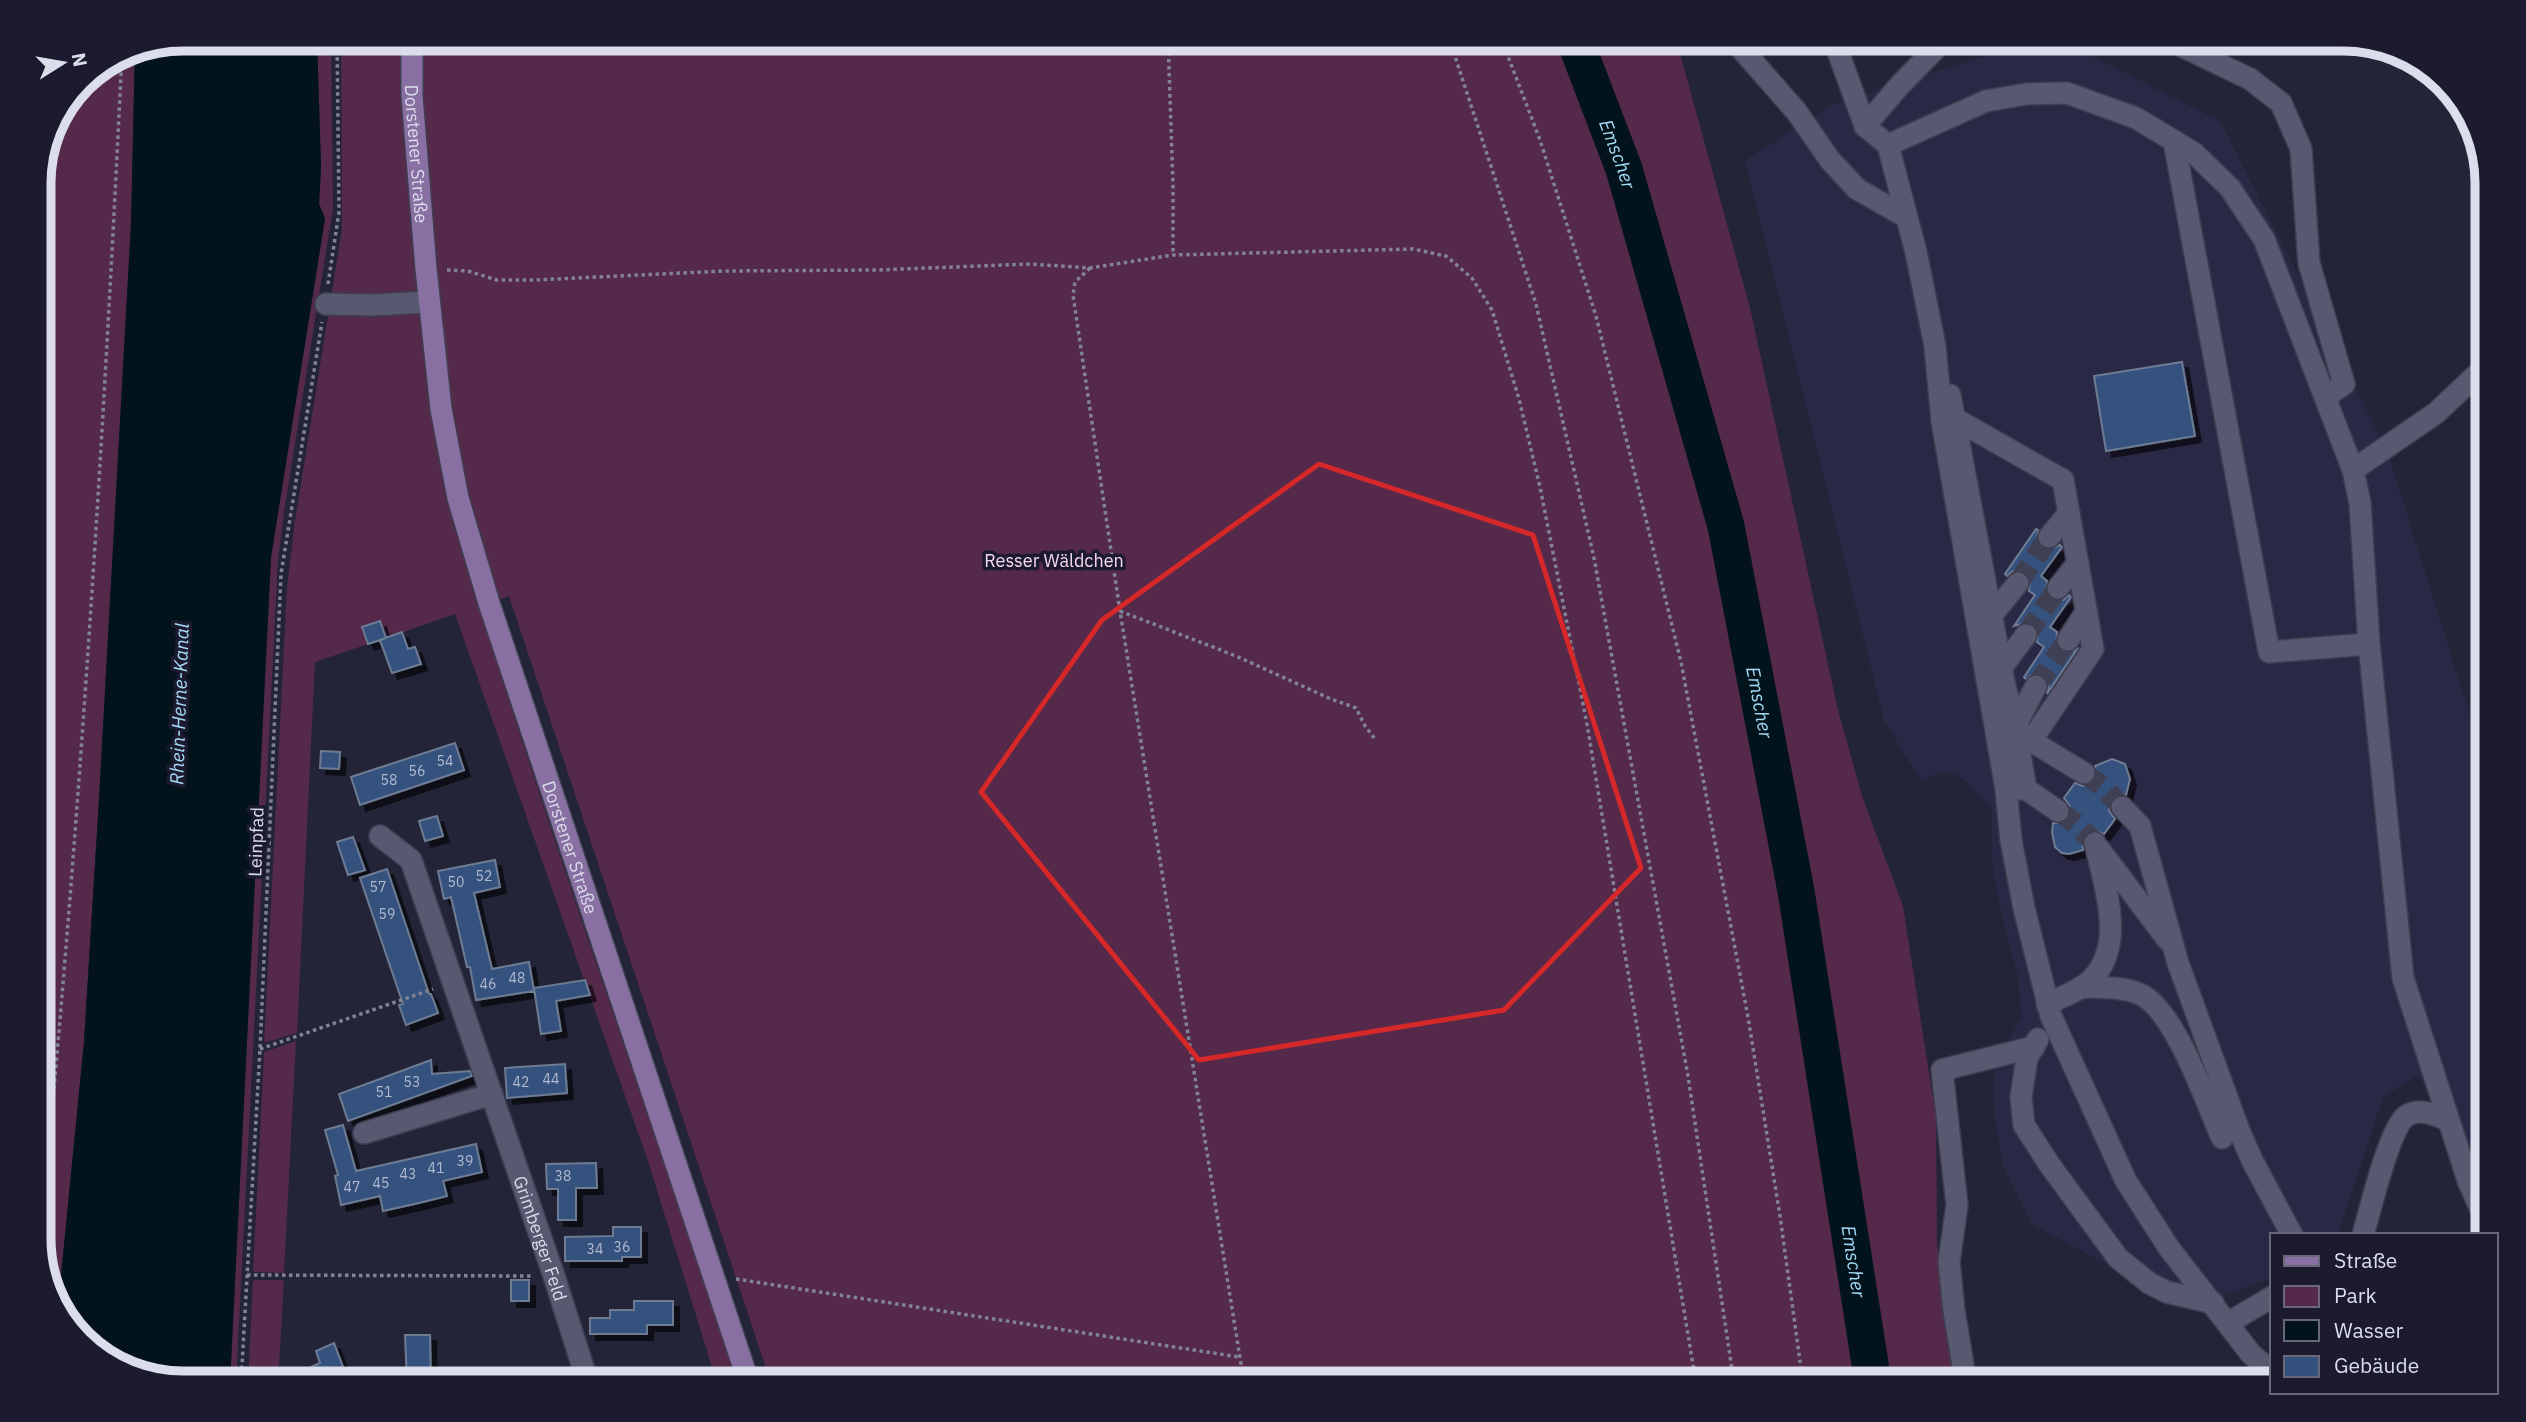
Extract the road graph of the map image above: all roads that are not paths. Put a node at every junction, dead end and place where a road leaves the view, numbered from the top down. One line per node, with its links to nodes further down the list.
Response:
1 (412, 51): 10 (main road, Dorstener Straße)
2 (1743, 51): 9 (street)
3 (1838, 51): 6 (street)
4 (1933, 51): 6 (street)
5 (2192, 51): 13 (street)
6 (1865, 126): 8 (street)
7 (2174, 141): 8 (street); 13 (street); 25 (street)
8 (1888, 145): 9 (street)
9 (1906, 217): 14 (street)
10 (429, 302): 11 (street); 51 (main road, Dorstener Straße)
11 (326, 304)
12 (2475, 376): 15 (street)
13 (2325, 397): 15 (street)
14 (1949, 421): 16 (street); 22 (street); 31 (street)
15 (2353, 470): 25 (street)
16 (2069, 513): 17 (street); 18 (street)
17 (2049, 537)
18 (2078, 563): 20 (street); 21 (street)
19 (2018, 583): 22 (street)
20 (2059, 588)
21 (2086, 612): 24 (street); 29 (street)
22 (1992, 615): 26 (street)
23 (2026, 635): 26 (street)
24 (2068, 639)
25 (2369, 644): 40 (street)
26 (2001, 667): 28 (street)
27 (2036, 686): 28 (street)
28 (2015, 726): 29 (street); 31 (street)
29 (2031, 741): 30 (street)
30 (2084, 774)
31 (2016, 789): 33 (street); 37 (street)
32 (2122, 807): 35 (street)
33 (2058, 811)
34 (380, 836): 39 (street, Grimberger Feld)
35 (2174, 950): 36 (street); 44 (street)
36 (2081, 987): 37 (street); 42 (street)
37 (2049, 1010): 38 (street); 47 (street)
38 (2034, 1047): 47 (street); 52 (street)
39 (492, 1094): 41 (street); 50 (street, Grimberger Feld)
40 (2448, 1120): 43 (street); 45 (street)
41 (364, 1133)
42 (2222, 1138)
43 (2475, 1196)
44 (2291, 1233)
45 (2364, 1233)
46 (2270, 1298): 48 (street)
47 (2213, 1303): 48 (street)
48 (2228, 1323): 49 (street)
49 (2270, 1370)
50 (584, 1371)
51 (745, 1371)
52 (1964, 1371)

